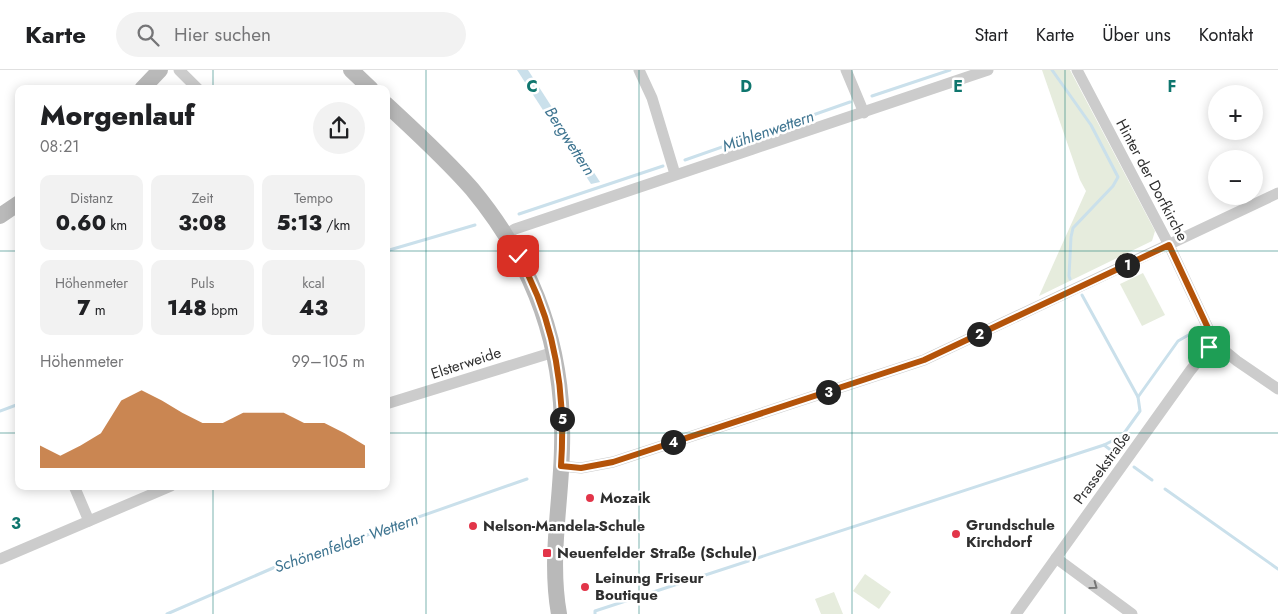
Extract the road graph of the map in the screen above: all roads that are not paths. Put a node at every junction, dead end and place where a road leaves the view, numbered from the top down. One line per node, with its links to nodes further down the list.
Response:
1 (160, 70): 8 (main road)
2 (179, 70): 9 (street)
3 (351, 70): 10 (main road)
4 (639, 70): 13 (street)
5 (846, 70): 12 (street)
6 (988, 70): 12 (street)
7 (1077, 70): 18 (street, Hinter der Dorfkirche)
8 (146, 85)
9 (194, 85)
10 (367, 85)
11 (390, 108): 17 (main road)
12 (864, 113): 13 (street)
13 (675, 174): 17 (street)
14 (1278, 193): 18 (street)
15 (15, 206): 16 (main road)
16 (0, 216)
17 (505, 234): 20 (main road)
18 (1169, 245): 19 (street, Hinter der Dorfkirche); 23 (street)
19 (1215, 343): 21 (street, Hinter der Dorfkirche); 27 (street, Prassekstraße)
20 (554, 352): 22 (street, Elsterweide); 23 (main road)
21 (1278, 389)
22 (390, 403)
23 (561, 466): 29 (main road)
24 (76, 490): 26 (street)
25 (162, 490): 26 (street)
26 (89, 521): 28 (street)
27 (1056, 558): 30 (street, Prassekstraße); 31 (street, one-way to 31)
28 (0, 559)
29 (559, 614)
30 (1016, 614)
31 (1132, 614)

